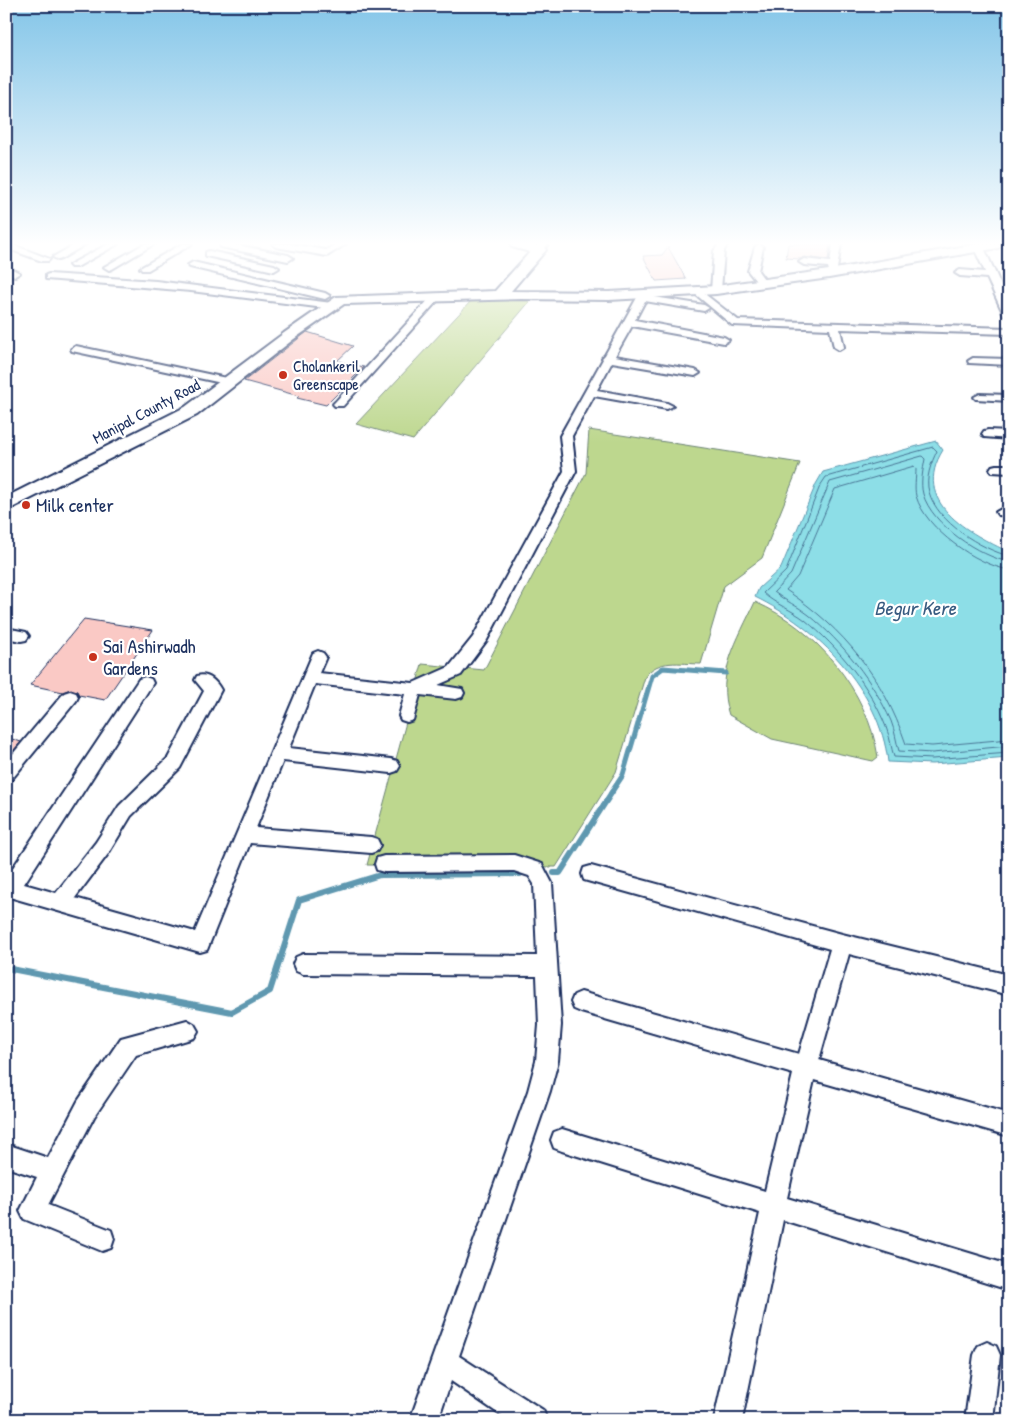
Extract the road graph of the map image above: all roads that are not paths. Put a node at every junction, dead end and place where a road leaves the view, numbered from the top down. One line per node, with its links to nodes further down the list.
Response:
1 (325, 311): 15 (main road, Manipal County Road)
2 (424, 311): 19 (street)
3 (635, 311): 5 (street)
4 (719, 311): 6 (street)
5 (628, 322): 8 (street); 11 (street)
6 (834, 326): 7 (street); 9 (street)
7 (1009, 331)
8 (724, 340)
9 (839, 347)
10 (76, 349): 15 (street)
11 (607, 358): 14 (street); 16 (street)
12 (973, 361): 13 (street)
13 (1009, 362)
14 (695, 373)
15 (231, 382): 25 (main road, Manipal County Road)
16 (589, 392): 20 (street); 30 (street)
17 (980, 397): 18 (street)
18 (1009, 398)
19 (339, 404)
20 (667, 406)
21 (988, 434): 22 (street)
22 (1009, 435)
23 (996, 469): 24 (street)
24 (1009, 469)
25 (6, 506)
26 (318, 658): 27 (street)
27 (309, 678): 30 (street); 34 (street)
28 (203, 680): 40 (street)
29 (145, 683): 39 (street)
30 (414, 689): 31 (street); 33 (street)
31 (456, 693)
32 (70, 697): 36 (street)
33 (406, 716)
34 (278, 754): 35 (street); 37 (street)
35 (391, 766)
36 (6, 774)
37 (244, 835): 40 (street); 43 (street)
38 (591, 874): 41 (street)
39 (8, 887): 40 (street)
40 (60, 903)
41 (842, 943): 44 (street); 47 (street)
42 (303, 964): 43 (street)
43 (548, 966): 56 (street)
44 (1009, 985)
45 (581, 1002): 47 (street)
46 (188, 1032): 51 (street)
47 (806, 1067): 48 (street); 52 (street)
48 (1009, 1125)
49 (562, 1140): 52 (street)
50 (6, 1155): 51 (street)
51 (53, 1171): 53 (street)
52 (774, 1204): 54 (street); 59 (street)
53 (102, 1239)
54 (1009, 1278)
55 (987, 1355): 60 (street)
56 (445, 1362): 57 (street); 58 (street)
57 (424, 1420)
58 (533, 1420)
59 (728, 1420)
60 (979, 1420)

